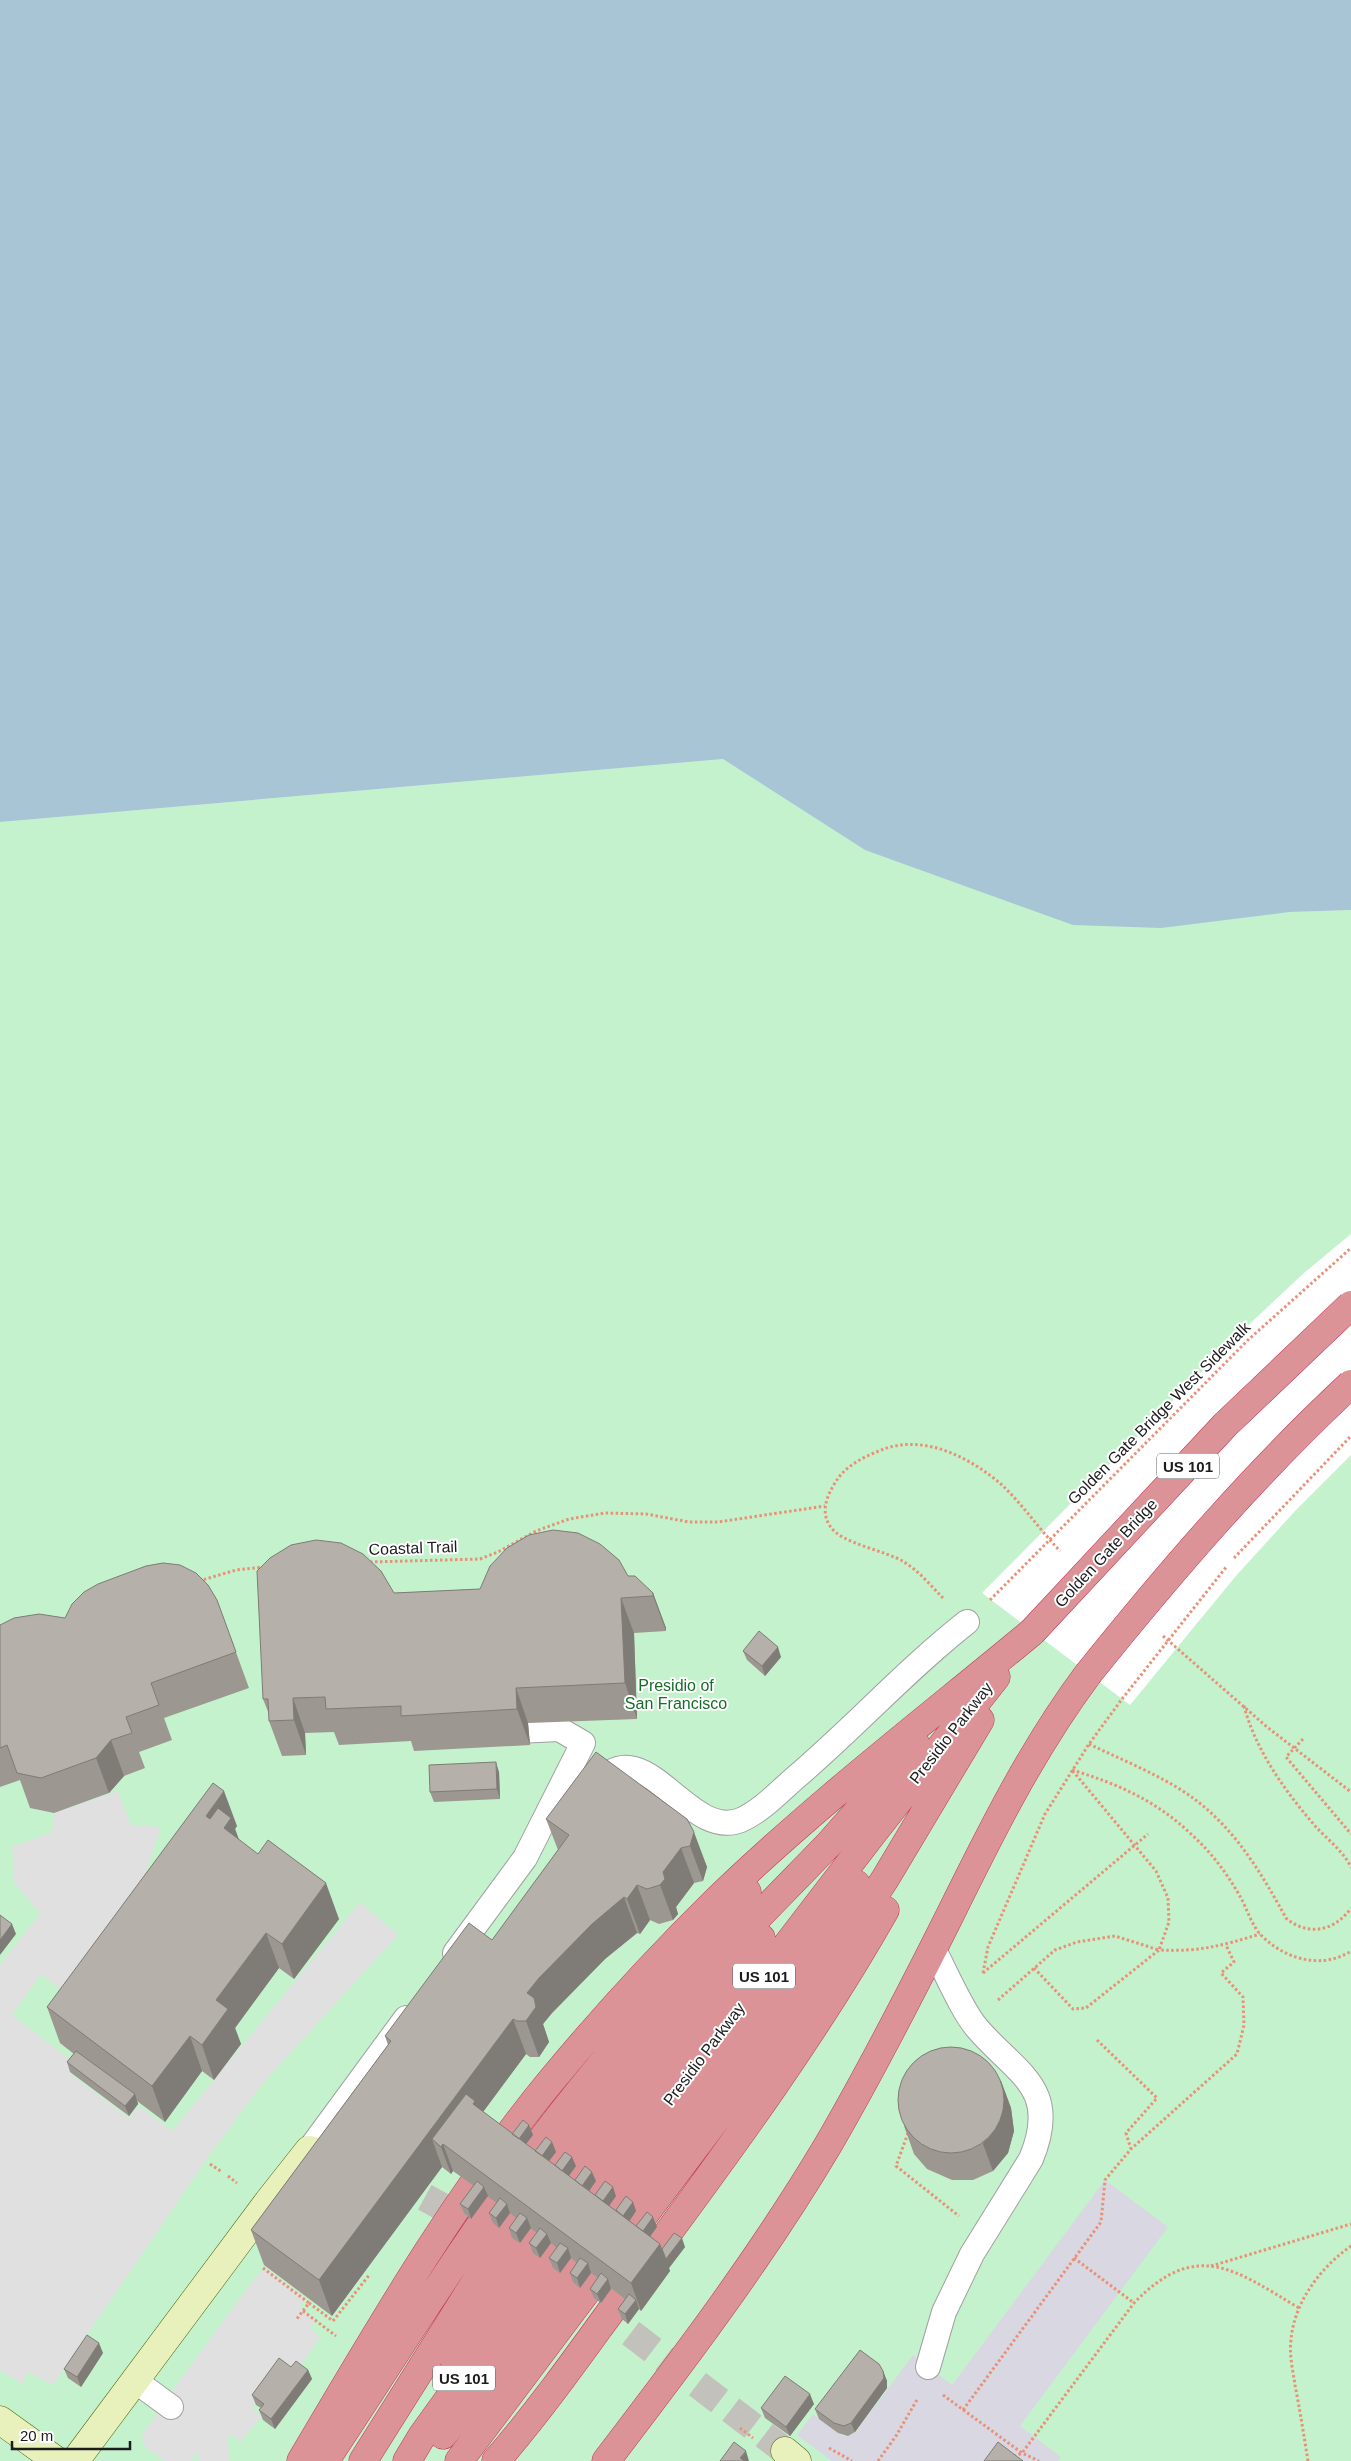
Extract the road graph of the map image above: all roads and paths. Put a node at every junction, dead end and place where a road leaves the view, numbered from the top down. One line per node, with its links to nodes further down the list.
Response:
1 (1351, 1248): 10 (path, Golden Gate Bridge West Sidewalk, bridge)
2 (1351, 1305): 11 (highway, Golden Gate Bridge / US 101, bridge)
3 (1351, 1384): 31 (highway, bridge)
4 (1351, 1436): 17 (path, bridge)
5 (825, 1506): 6 (path); 7 (path, Coastal Trail); 10 (path)
6 (1066, 1557)
7 (363, 1562)
8 (267, 1566): 9 (path)
9 (191, 1583)
10 (967, 1622): 26 (lane)
11 (1032, 1632): 13 (highway); 77 (highway, Presidio Parkway / US 101); 78 (highway); 79 (highway); 80 (highway)
12 (1157, 1632): 14 (path)
13 (985, 1671): 21 (highway); 24 (highway)
14 (1244, 1705): 18 (path); 27 (path)
15 (479, 1732): 26 (lane)
16 (1303, 1739): 18 (path)
17 (1089, 1744): 19 (path); 28 (path)
18 (1294, 1748): 20 (path); 23 (path)
19 (1072, 1770): 25 (path); 29 (path); 36 (path)
20 (1351, 1792)
21 (803, 1823): 73 (highway); 74 (highway)
22 (1148, 1834): 25 (path)
23 (1351, 1834)
24 (829, 1844): 75 (highway); 76 (highway)
25 (1134, 1845): 32 (path); 36 (path)
26 (526, 1858): 35 (lane)
27 (1351, 1866)
28 (1351, 1908)
29 (1260, 1934): 30 (path); 33 (path)
30 (1226, 1945): 32 (path); 44 (path)
31 (933, 1948): 64 (lane); 81 (highway)
32 (1159, 1950): 34 (path); 34 (path)
33 (1351, 1951)
34 (1034, 1968): 39 (path)
35 (441, 1971)
36 (983, 1973): 37 (path)
37 (983, 1980)
38 (418, 2002): 41 (lane)
39 (994, 2003)
40 (1097, 2040): 44 (path)
41 (346, 2099): 42 (lane); 45 (lane)
42 (354, 2125)
43 (908, 2133): 51 (path)
44 (1131, 2149): 54 (path)
45 (309, 2150): 46 (main road); 65 (main road)
46 (344, 2158)
47 (210, 2164): 48 (path)
48 (222, 2172)
49 (228, 2176): 50 (path)
50 (237, 2183)
51 (952, 2212)
52 (1351, 2224): 56 (path)
53 (1351, 2246): 60 (path)
54 (1074, 2258): 59 (path); 68 (path)
55 (259, 2265): 58 (path)
56 (1211, 2267): 59 (path); 60 (path)
57 (374, 2270): 58 (path)
58 (309, 2303): 61 (path)
59 (1134, 2303): 70 (path)
60 (1299, 2308): 85 (path)
61 (303, 2311): 62 (path); 63 (path)
62 (296, 2320)
63 (338, 2337)
64 (928, 2366): 82 (path)
65 (134, 2380): 67 (lane); 72 (main road)
66 (946, 2397): 68 (path)
67 (170, 2407)
68 (963, 2410): 70 (path)
69 (0, 2420): 71 (main road)
70 (1022, 2453): 83 (path); 84 (path)
71 (57, 2461)
72 (75, 2461)
73 (301, 2461)
74 (325, 2461)
75 (363, 2461)
76 (369, 2461)
77 (407, 2461)
78 (422, 2461)
79 (459, 2461)
80 (496, 2461)
81 (606, 2461)
82 (878, 2461)
83 (1005, 2461)
84 (1039, 2461)
85 (1308, 2461)

